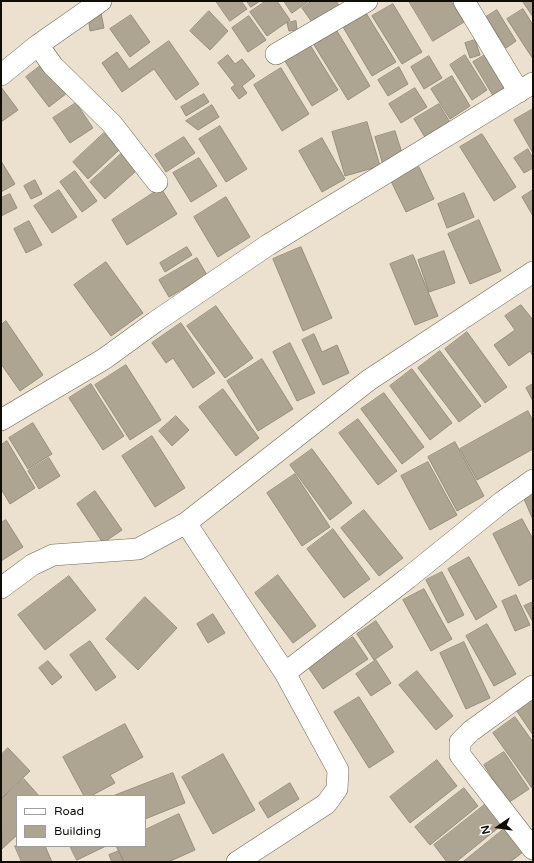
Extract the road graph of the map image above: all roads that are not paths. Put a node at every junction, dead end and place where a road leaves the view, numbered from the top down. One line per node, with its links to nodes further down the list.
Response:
1 (101, 1): 4 (street)
2 (367, 1): 5 (street)
3 (464, 1): 7 (street)
4 (38, 45): 6 (street); 8 (street)
5 (276, 54)
6 (1, 75)
7 (526, 88): 10 (street)
8 (157, 182)
9 (533, 272): 12 (street)
10 (1, 420)
11 (533, 480): 14 (street)
12 (186, 523): 13 (street); 14 (street)
13 (1, 588)
14 (284, 673): 17 (street)
15 (533, 686): 16 (street)
16 (533, 849)
17 (237, 862)

